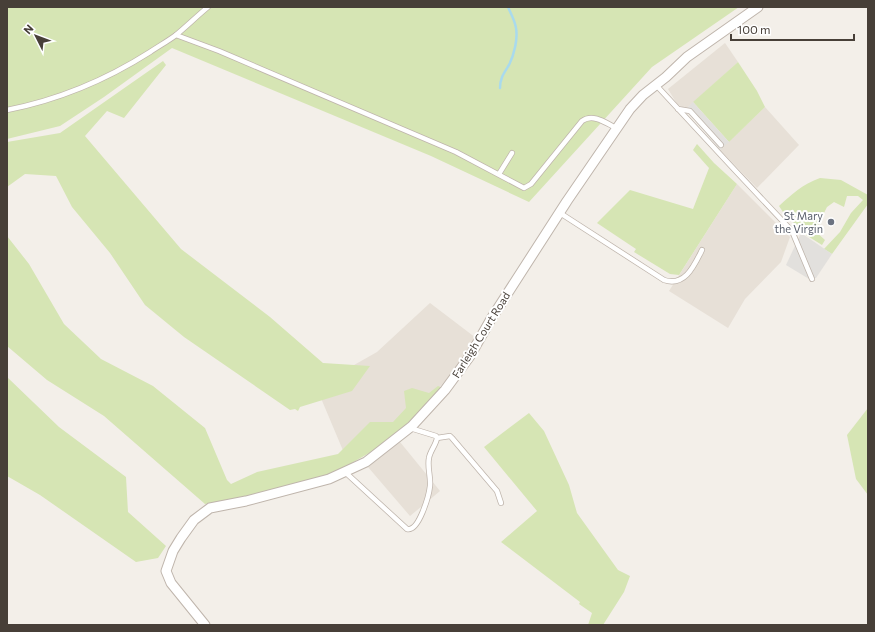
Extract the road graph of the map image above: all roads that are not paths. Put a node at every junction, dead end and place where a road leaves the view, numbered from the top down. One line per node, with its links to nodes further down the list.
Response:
1 (208, 7): 3 (lane)
2 (758, 7): 4 (street, Farleigh Court Road)
3 (176, 35): 6 (lane); 10 (lane)
4 (656, 85): 5 (lane); 7 (street, Farleigh Court Road)
5 (678, 109): 8 (lane); 13 (lane)
6 (7, 110)
7 (616, 128): 10 (lane); 11 (street, Farleigh Court Road)
8 (721, 145)
9 (512, 152): 10 (lane)
10 (499, 174)
11 (560, 213): 12 (lane); 14 (street, Farleigh Court Road)
12 (702, 250)
13 (812, 279)
14 (410, 428): 15 (lane); 16 (street, Farleigh Court Road)
15 (437, 438): 16 (lane); 17 (lane)
16 (345, 472): 18 (street, Farleigh Court Road)
17 (501, 503)
18 (205, 625)

